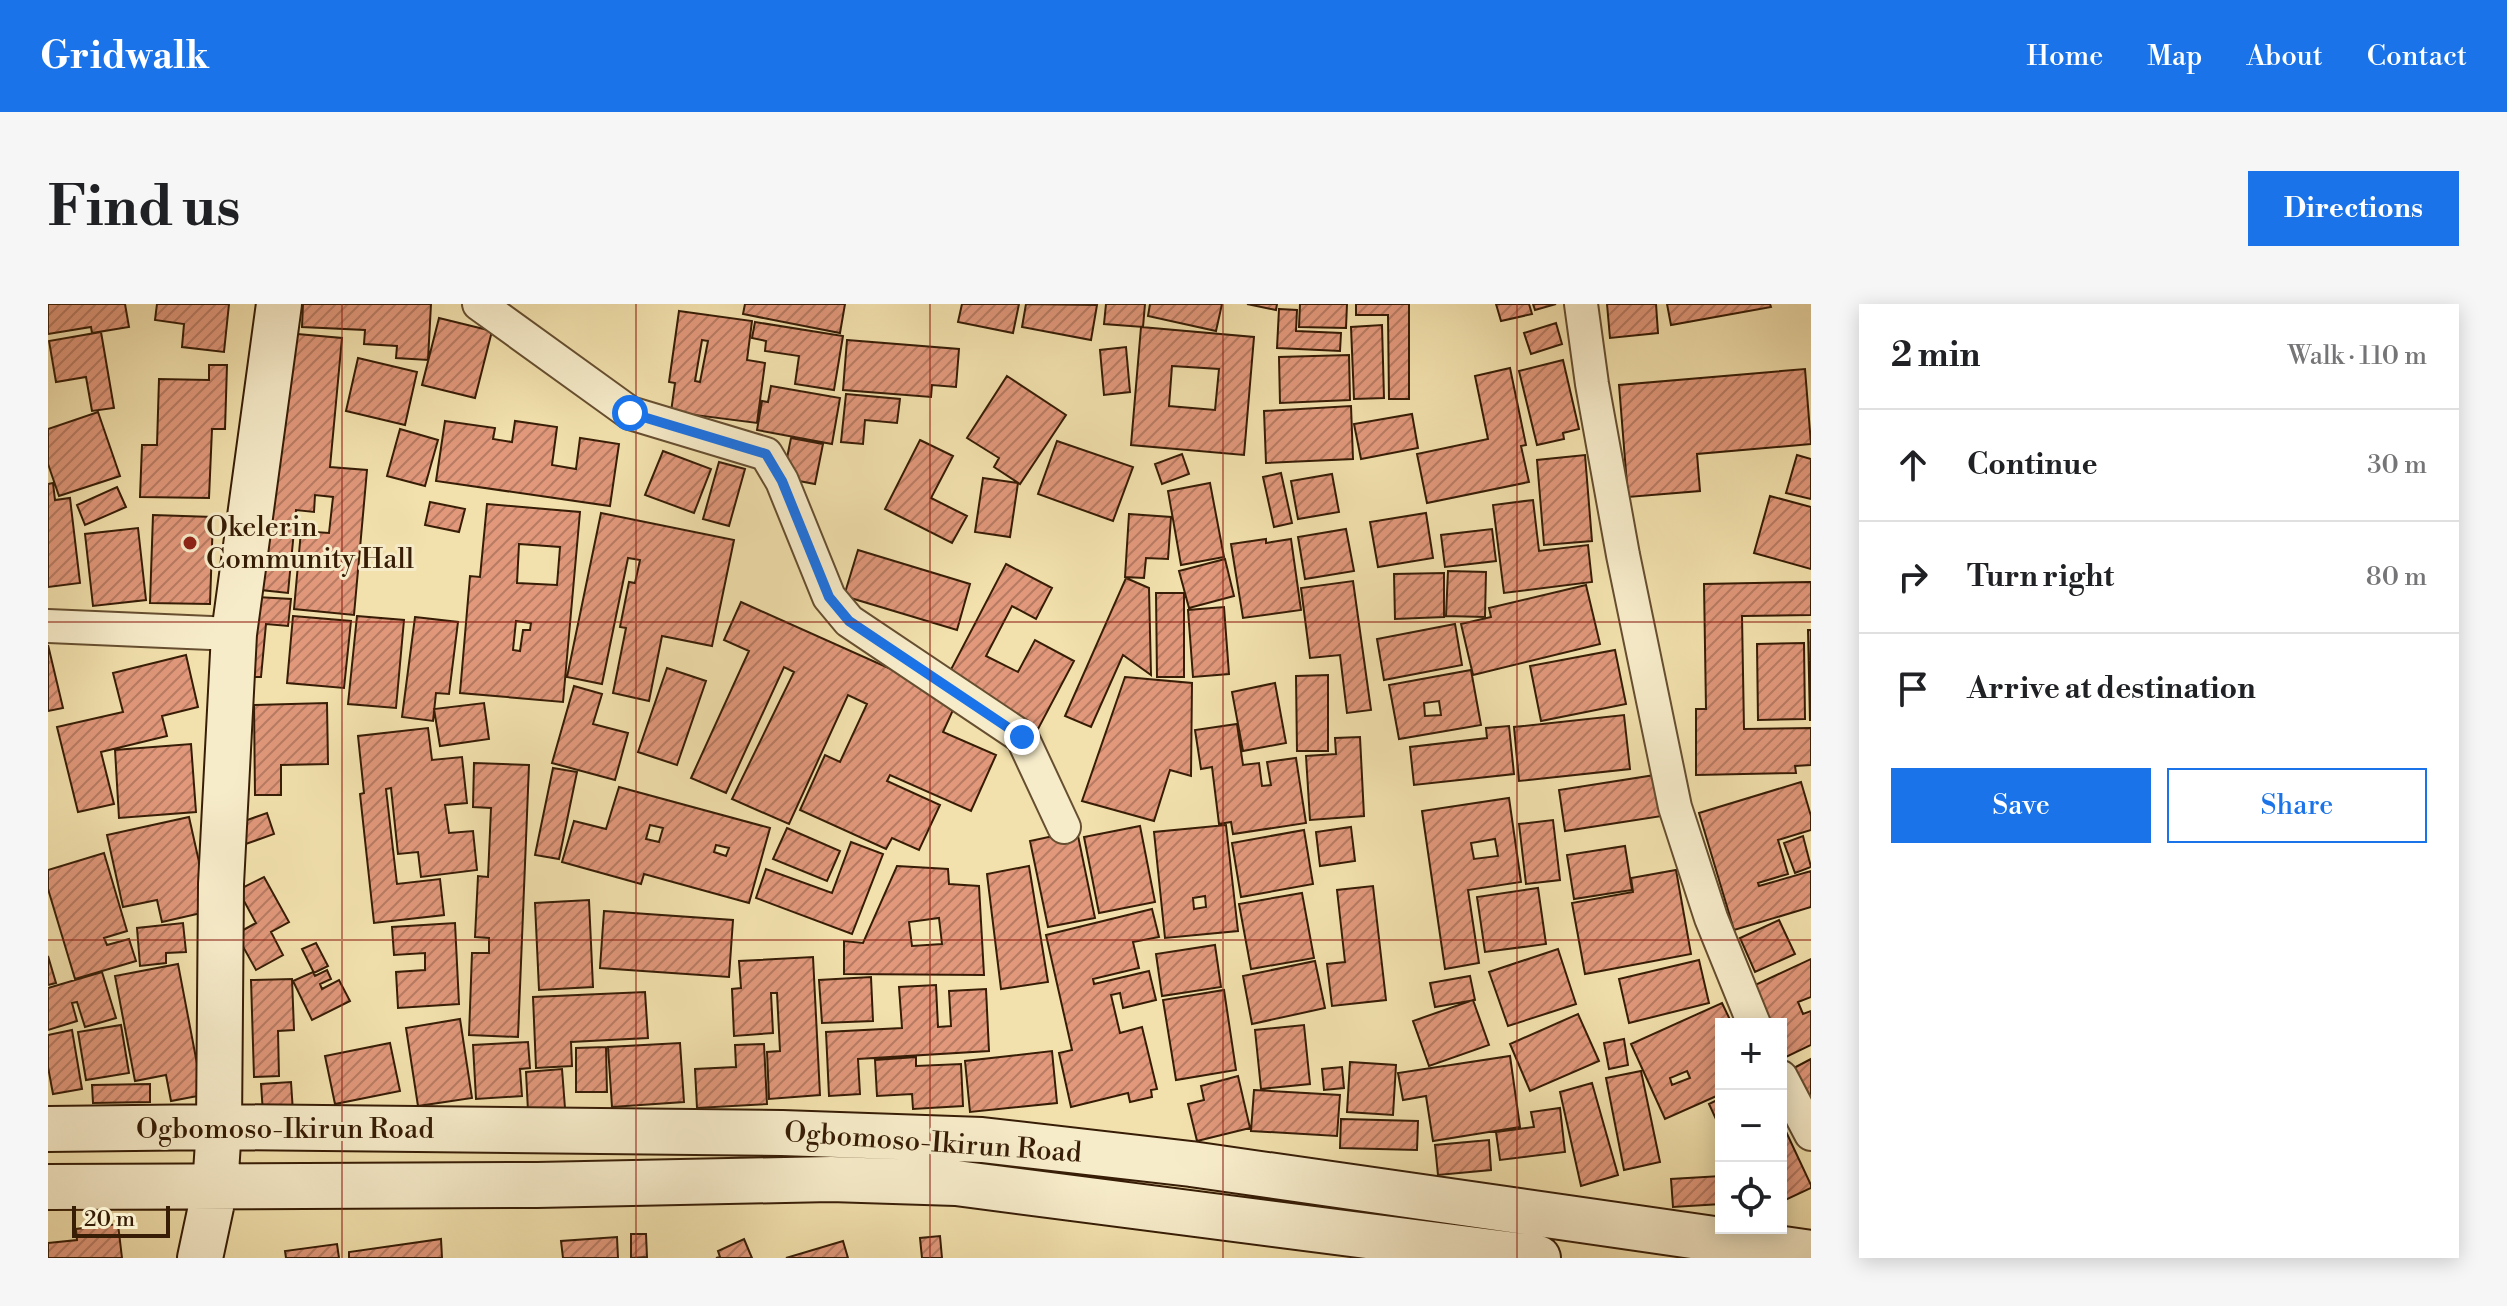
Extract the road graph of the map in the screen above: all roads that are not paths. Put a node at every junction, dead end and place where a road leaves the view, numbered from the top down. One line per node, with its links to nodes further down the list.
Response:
1 (279, 304): 5 (main road)
2 (479, 304): 6 (street)
3 (1581, 304): 7 (street)
4 (48, 626): 5 (street)
5 (234, 634): 9 (main road)
6 (1064, 827)
7 (1752, 1018)
8 (1787, 1088): 11 (street)
9 (219, 1127): 10 (main road, Ogbomoso-Ikirun Road); 13 (main road); 14 (main road, Ogbomoso-Ikirun Road)
10 (48, 1129)
11 (1811, 1134)
12 (48, 1187): 13 (main road, Ogbomoso-Ikirun Road)
13 (215, 1188): 15 (main road); 16 (main road, Ogbomoso-Ikirun Road)
14 (1811, 1253)
15 (200, 1258)
16 (1538, 1258)

